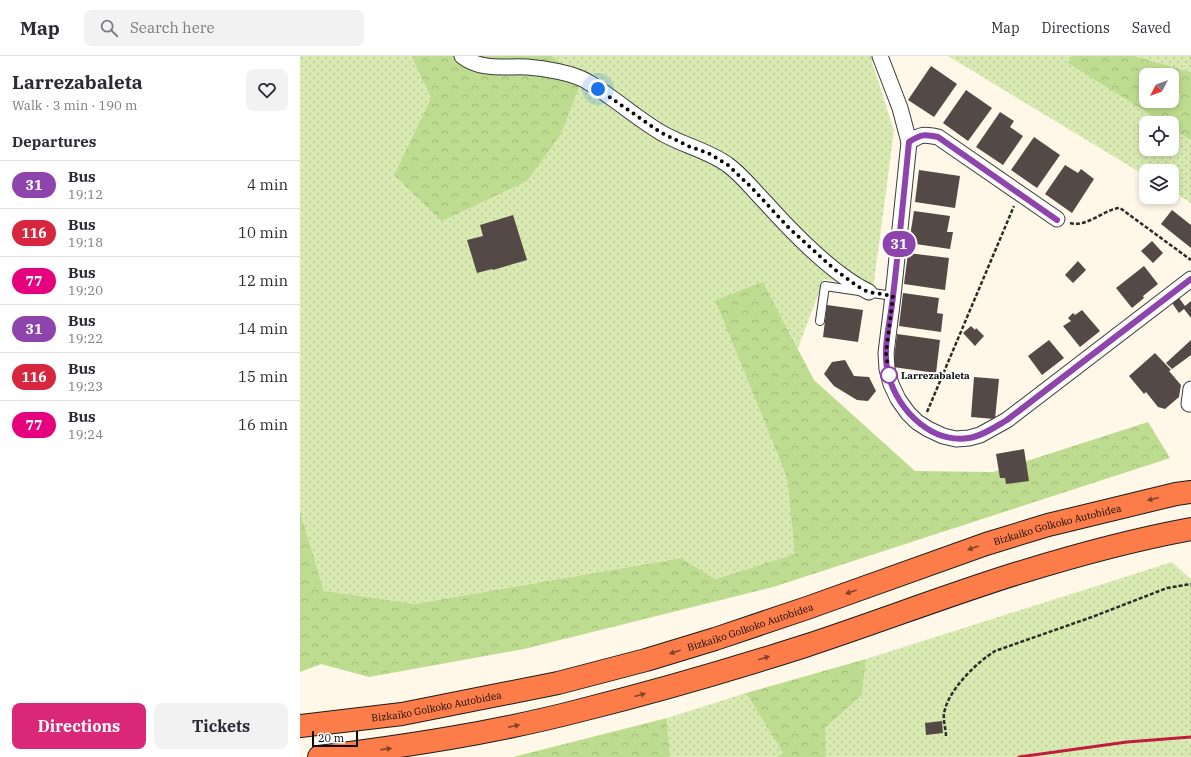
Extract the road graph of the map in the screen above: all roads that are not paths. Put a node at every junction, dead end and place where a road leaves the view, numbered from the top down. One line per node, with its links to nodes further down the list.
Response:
1 (462, 56): 6 (street)
2 (880, 56): 3 (street)
3 (909, 142): 4 (street); 7 (street)
4 (1057, 220)
5 (1191, 279): 7 (street)
6 (868, 292): 7 (lane); 8 (lane)
7 (893, 296)
8 (820, 321)
9 (1191, 492): 13 (highway, Bizkaiko Golkoko Autobidea, one-way to 13)
10 (1191, 530): 11 (highway)
11 (1150, 537): 12 (highway); 14 (highway, one-way to 11)
12 (1191, 543)
13 (300, 726)
14 (319, 757)

